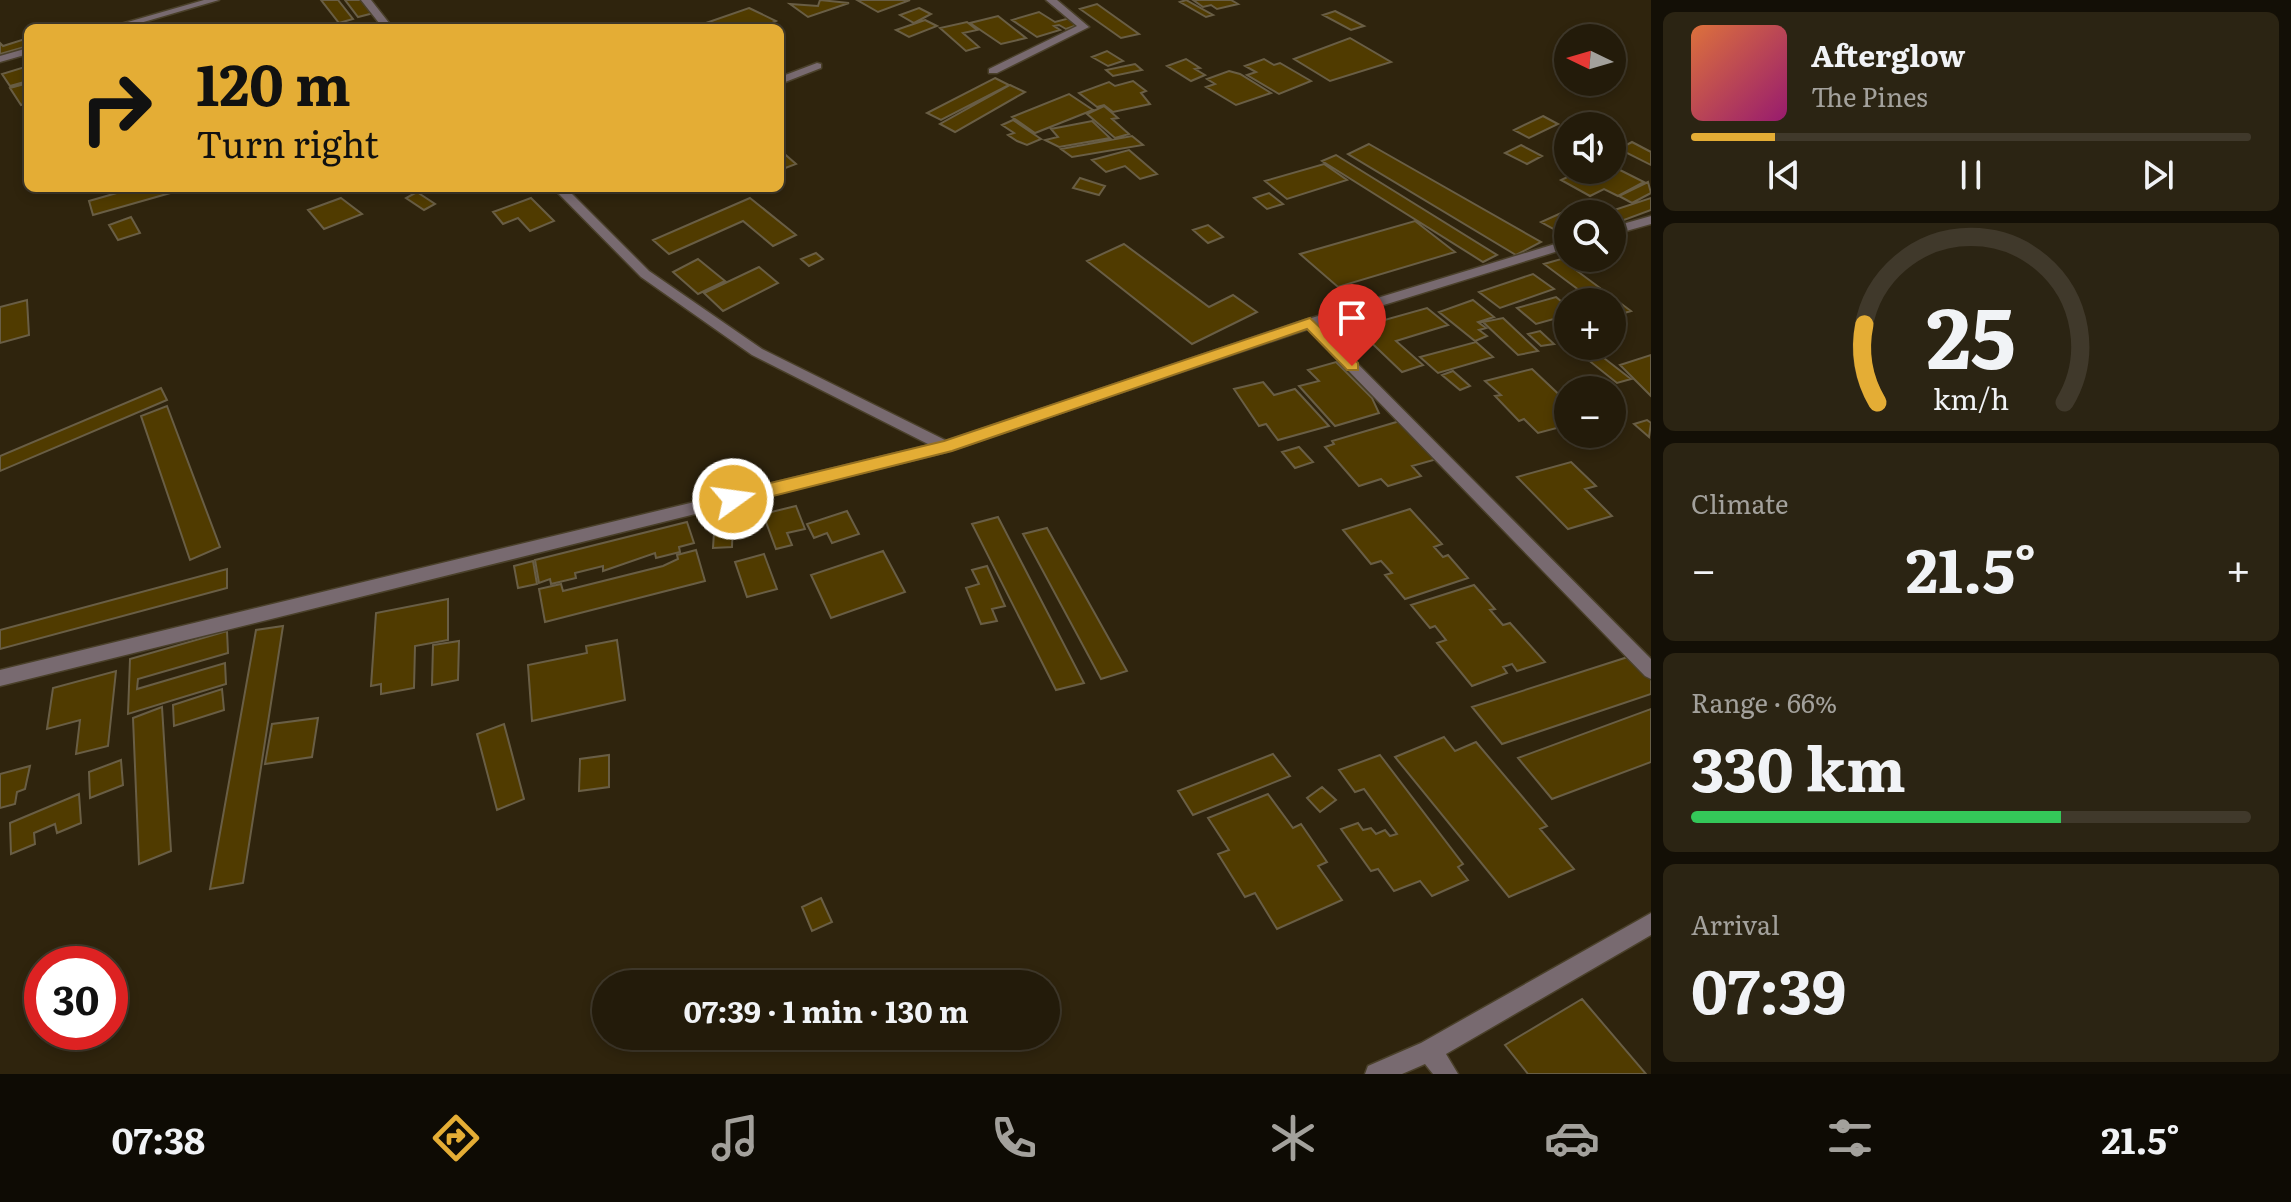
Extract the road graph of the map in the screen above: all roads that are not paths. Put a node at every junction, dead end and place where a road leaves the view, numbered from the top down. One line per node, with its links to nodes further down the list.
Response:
1 (366, 0): 5 (street)
2 (1051, 0): 9 (street)
3 (207, 1): 4 (street)
4 (126, 24)
5 (385, 24)
6 (24, 52): 7 (street)
7 (0, 59)
8 (817, 66): 10 (street)
9 (993, 71)
10 (784, 79)
11 (563, 192): 16 (street)
12 (1645, 221): 13 (street)
13 (1651, 231)
14 (1554, 248): 15 (street)
15 (1310, 323): 16 (street); 17 (street)
16 (946, 447): 18 (street)
17 (1651, 671)
18 (0, 678)
19 (1651, 923): 20 (street)
20 (1429, 1051): 21 (street); 22 (street)
21 (1376, 1074)
22 (1447, 1074)

